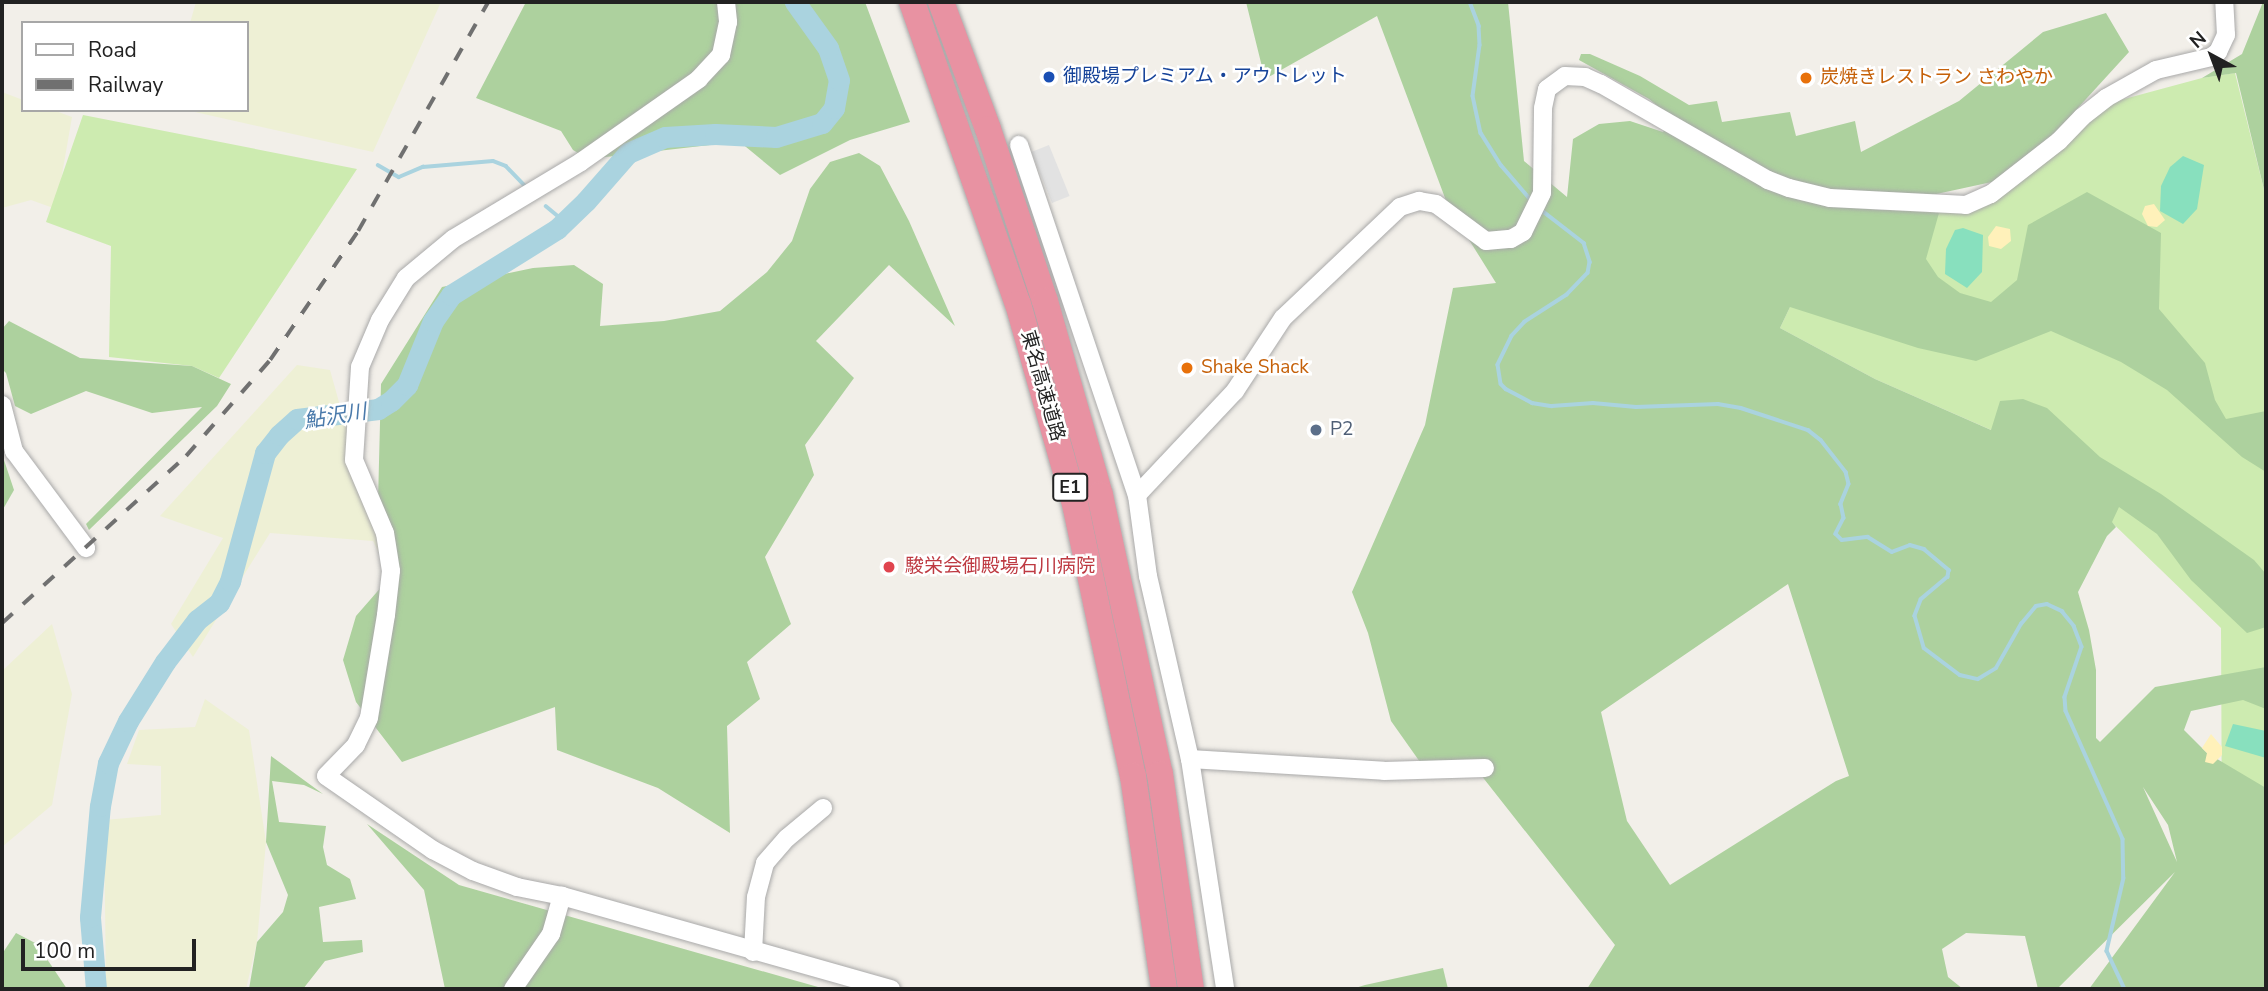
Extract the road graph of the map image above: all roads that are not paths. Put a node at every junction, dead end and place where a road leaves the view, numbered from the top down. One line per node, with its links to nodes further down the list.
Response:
1 (726, 2): 12 (street)
2 (912, 2): 16 (highway, 東名高速道路 / E1)
3 (941, 2): 17 (highway, 東名高速道路 / E1)
4 (2224, 2): 7 (street)
5 (1018, 145): 7 (street)
6 (2, 405): 8 (street)
7 (1138, 495): 9 (street)
8 (86, 548)
9 (1190, 759): 10 (street); 18 (street)
10 (1485, 768)
11 (823, 808): 13 (street)
12 (562, 896): 13 (street); 14 (street)
13 (754, 952): 15 (street)
14 (513, 989)
15 (891, 989)
16 (1164, 989)
17 (1191, 989)
18 (1225, 989)

